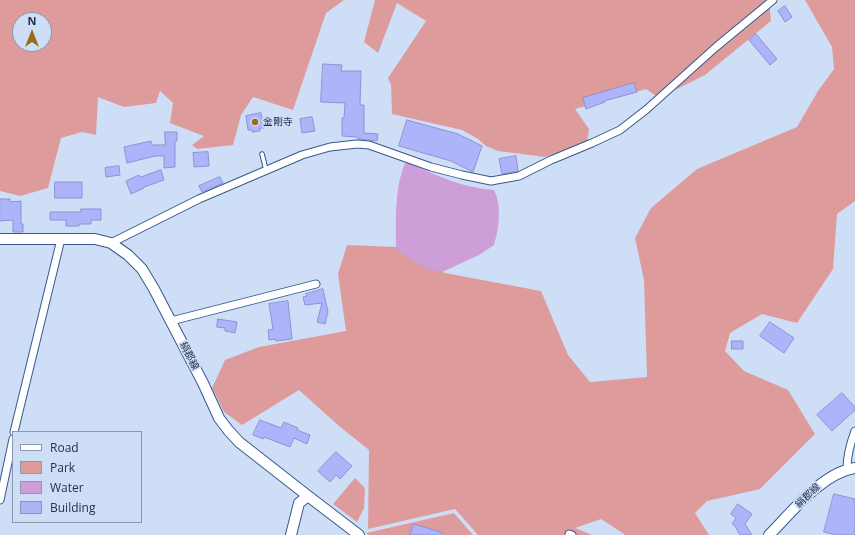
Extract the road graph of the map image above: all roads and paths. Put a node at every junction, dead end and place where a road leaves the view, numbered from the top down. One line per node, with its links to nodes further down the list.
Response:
1 (773, 0): 3 (street)
2 (262, 154): 3 (lane)
3 (266, 170): 6 (street)
4 (0, 239): 5 (main road, 絹郡線)
5 (61, 239): 6 (main road, 絹郡線); 9 (street)
6 (112, 243): 8 (main road, 絹郡線)
7 (316, 284): 8 (street)
8 (171, 321): 13 (main road, 絹郡線)
9 (14, 431)
10 (855, 431): 12 (street)
11 (12, 444): 14 (street)
12 (851, 468): 17 (main road, 絹郡線)
13 (308, 496): 15 (main road); 16 (main road, 絹郡線)
14 (0, 500)
15 (291, 535)
16 (359, 535)
17 (769, 535)

